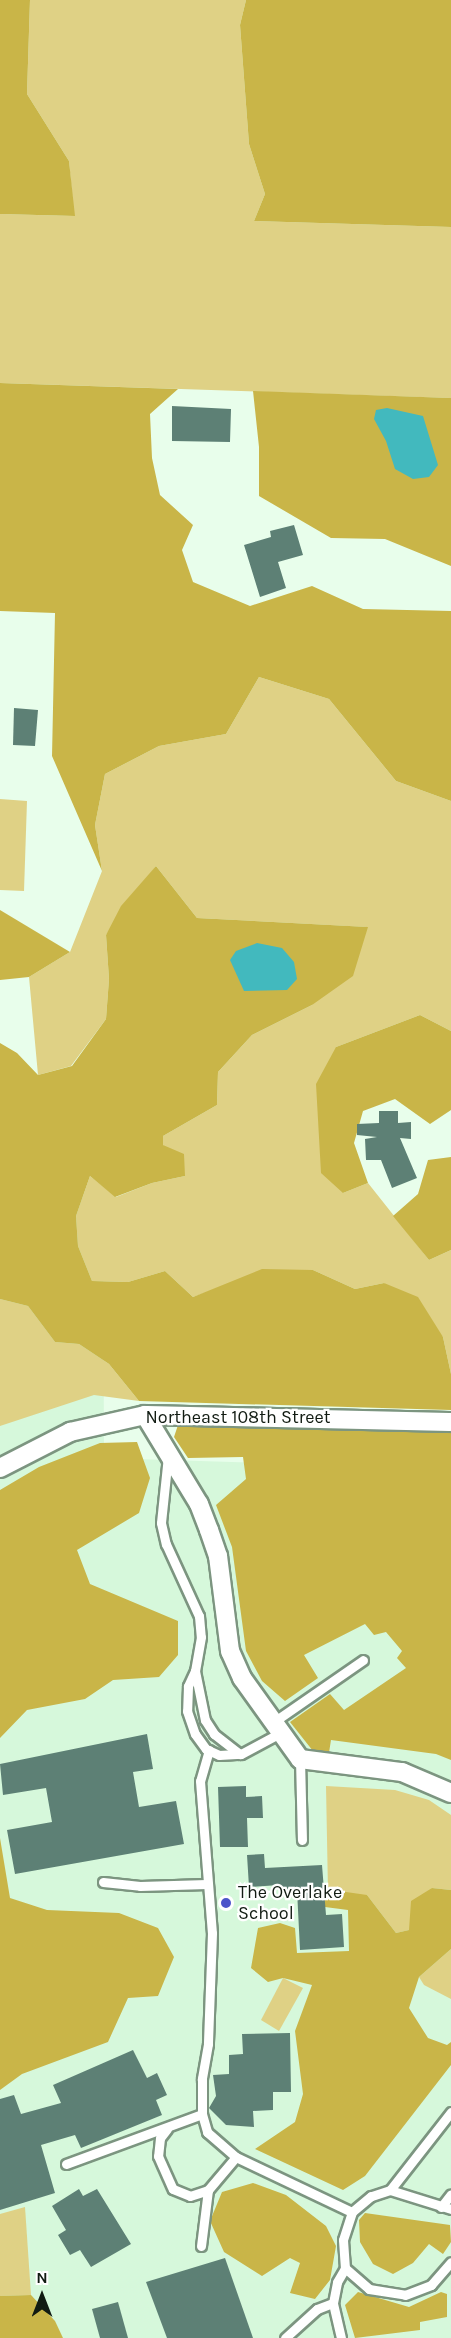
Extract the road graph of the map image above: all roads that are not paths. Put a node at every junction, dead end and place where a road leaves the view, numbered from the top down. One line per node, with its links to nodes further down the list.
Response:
1 (145, 1415): 2 (street, Northeast 108th Street); 3 (street); 4 (street, Northeast 108th Street)
2 (451, 1422)
3 (168, 1454): 6 (lane); 7 (street)
4 (0, 1468)
5 (363, 1660): 7 (lane)
6 (195, 1671): 8 (lane); 9 (lane)
7 (279, 1727): 9 (lane); 10 (street)
8 (209, 1750): 9 (lane); 14 (lane)
9 (241, 1755)
10 (300, 1759): 11 (street); 12 (lane)
11 (451, 1793)
12 (302, 1840)
13 (103, 1882): 14 (lane)
14 (207, 1884): 16 (lane)
15 (451, 2112): 21 (lane)
16 (202, 2114): 17 (lane); 18 (lane)
17 (168, 2128): 19 (lane); 20 (lane)
18 (237, 2157): 20 (lane); 25 (lane)
19 (66, 2164)
20 (208, 2190): 26 (lane)
21 (390, 2190): 23 (lane); 25 (lane)
22 (451, 2194): 23 (lane)
23 (441, 2207): 24 (lane)
24 (451, 2209)
25 (352, 2212): 28 (lane)
26 (201, 2246)
27 (451, 2262): 28 (lane)
28 (345, 2268): 29 (lane)
29 (333, 2304): 30 (lane); 31 (lane)
30 (285, 2338)
31 (341, 2338)

